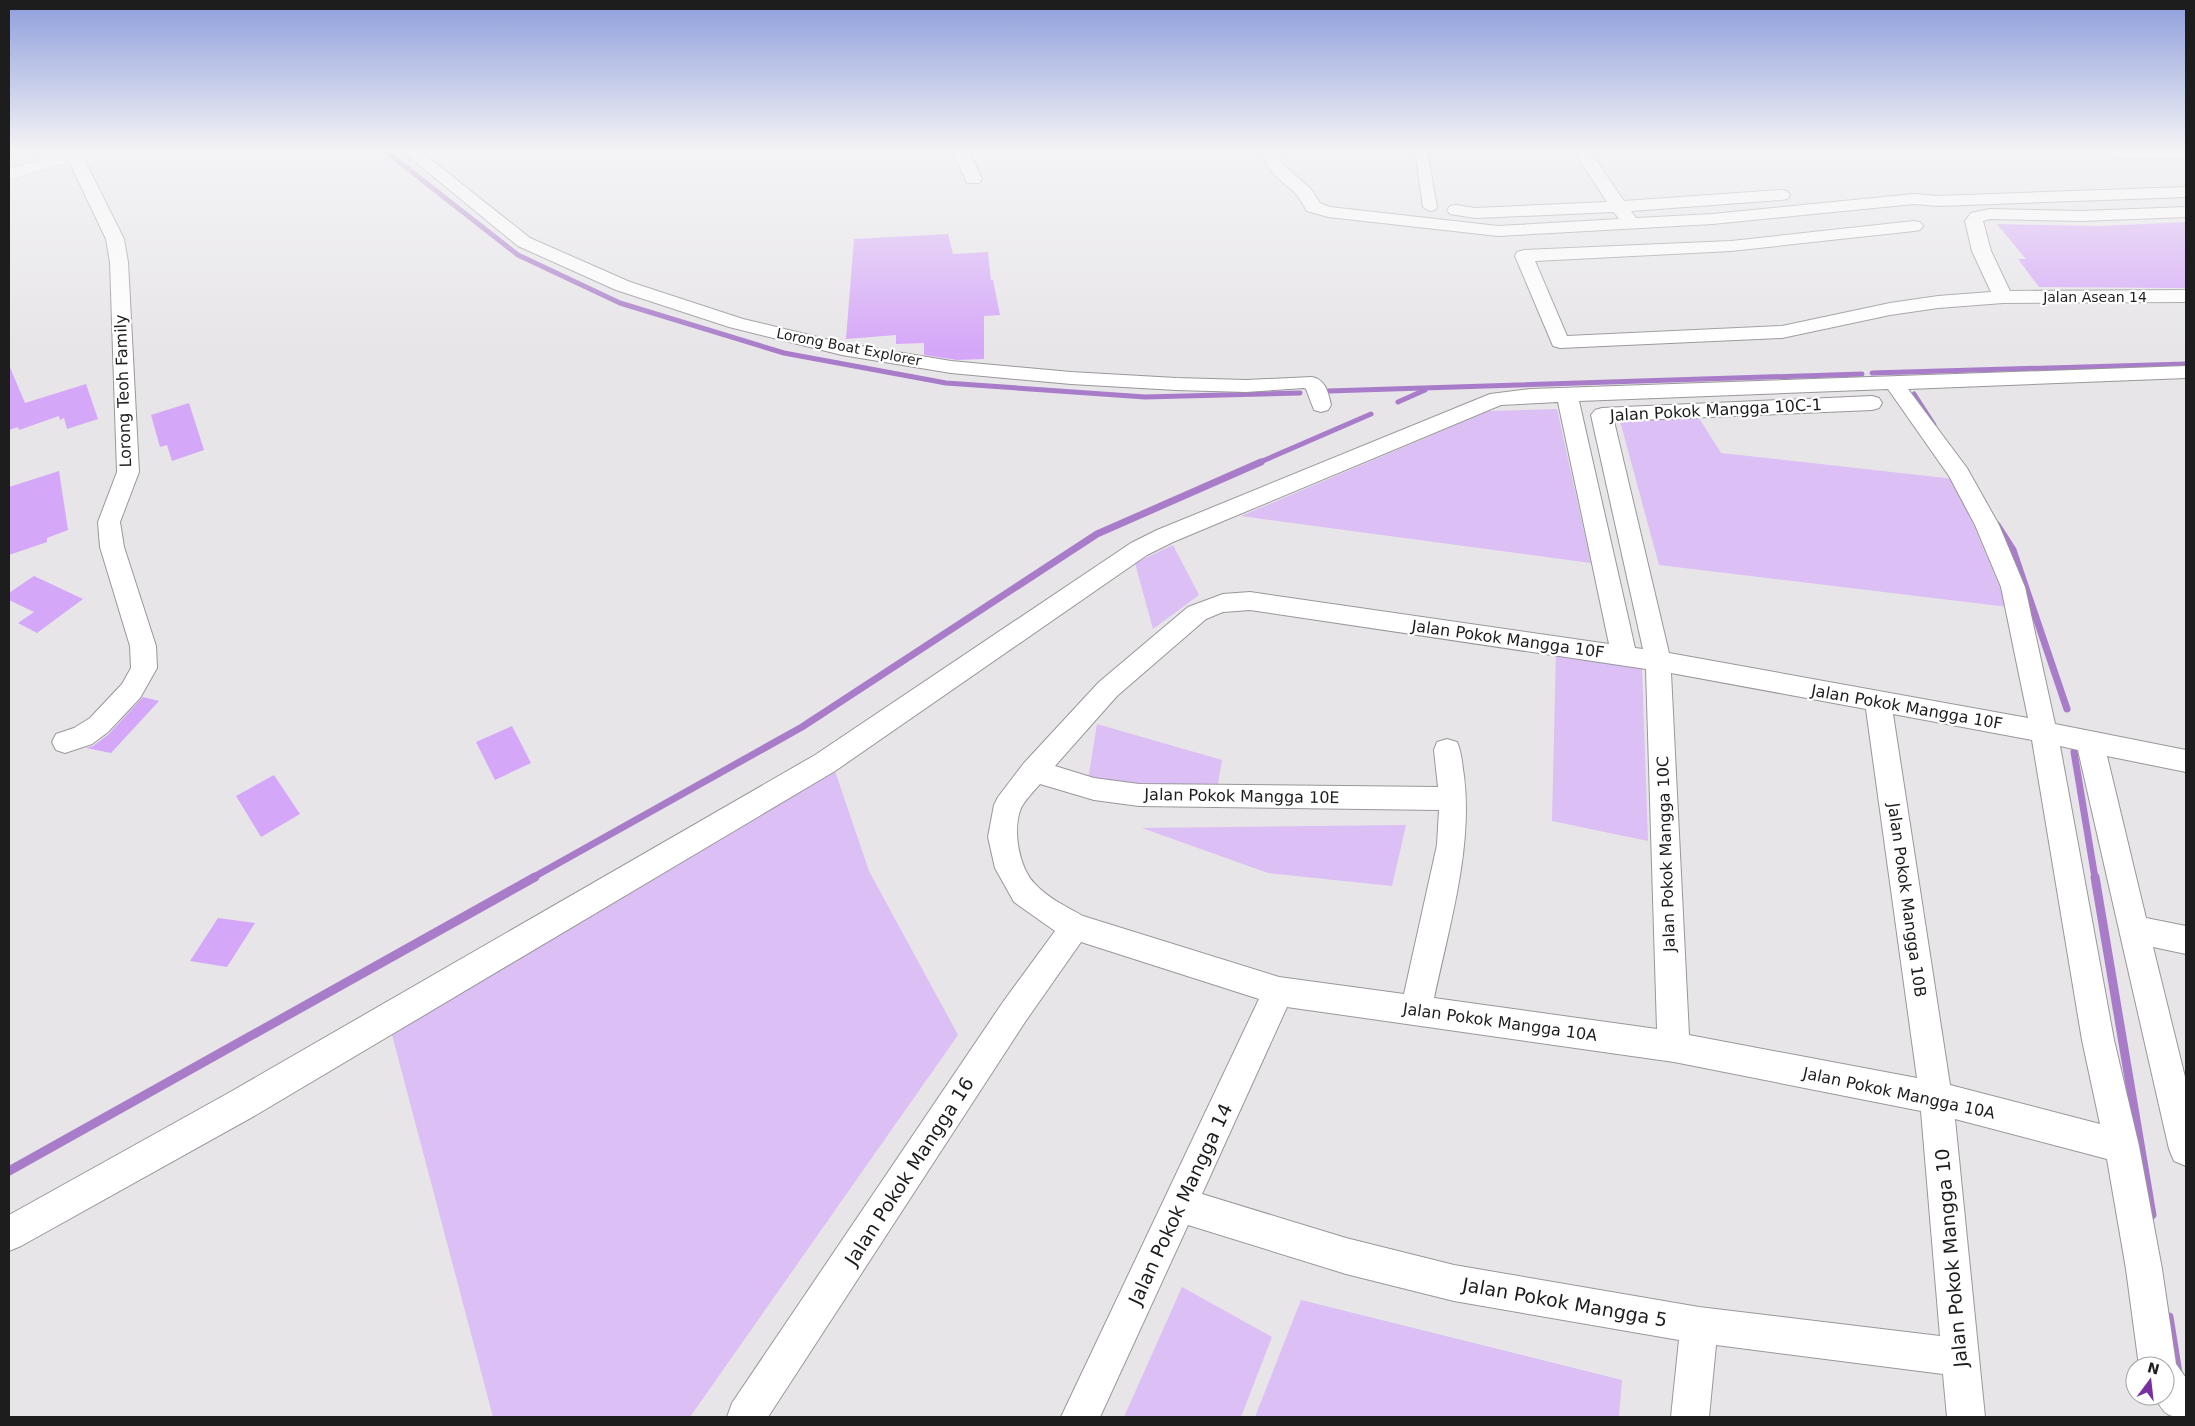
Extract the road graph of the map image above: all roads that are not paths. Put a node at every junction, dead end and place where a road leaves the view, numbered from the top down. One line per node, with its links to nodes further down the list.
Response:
1 (106, 217): 21 (street, Lorong Teoh Family)
2 (492, 217): 16 (street, Lorong Boat Explorer)
3 (1366, 217): 7 (street)
4 (1626, 217): 7 (street)
5 (1738, 217): 7 (street)
6 (1980, 217): 11 (street)
7 (1631, 224): 9 (street)
8 (1914, 226): 9 (street)
9 (1649, 250): 11 (street, Jalan Asean 14)
10 (2186, 296): 11 (street, Jalan Asean 14)
11 (2003, 297)
12 (2186, 372): 13 (street)
13 (1893, 382): 14 (street); 20 (street)
14 (1567, 395): 17 (street); 37 (street)
15 (1872, 403): 18 (street, Jalan Pokok Mangga 10C-1)
16 (1320, 406)
17 (1624, 656): 18 (street, Jalan Pokok Mangga 10F); 25 (street, Jalan Pokok Mangga 10F)
18 (1658, 661): 19 (street, Jalan Pokok Mangga 10F); 32 (street, Jalan Pokok Mangga 10C)
19 (1878, 702): 20 (street, Jalan Pokok Mangga 10F); 33 (street, Jalan Pokok Mangga 10B)
20 (2044, 732): 22 (street, Jalan Pokok Mangga 10F); 34 (street)
21 (65, 742)
22 (2090, 742): 24 (street, Jalan Pokok Mangga 10F); 28 (street)
23 (1447, 750): 26 (street)
24 (2186, 761)
25 (1034, 771): 26 (street, Jalan Pokok Mangga 10E); 27 (street, Jalan Pokok Mangga 10A)
26 (1453, 799): 31 (street)
27 (1075, 927): 30 (street, Jalan Pokok Mangga 10A); 41 (street, Jalan Pokok Mangga 16)
28 (2134, 929): 29 (street); 35 (street)
29 (2186, 940)
30 (1279, 991): 31 (street, Jalan Pokok Mangga 10A); 36 (street, Jalan Pokok Mangga 14)
31 (1416, 1010): 32 (street, Jalan Pokok Mangga 10A)
32 (1674, 1047): 33 (street, Jalan Pokok Mangga 10A)
33 (1936, 1098): 34 (street, Jalan Pokok Mangga 10A); 40 (street, Jalan Pokok Mangga 10)
34 (2122, 1146): 39 (street)
35 (2186, 1148)
36 (1180, 1205): 38 (street, Jalan Pokok Mangga 5); 42 (street, Jalan Pokok Mangga 14)
37 (9, 1234)
38 (1699, 1325): 40 (street, Jalan Pokok Mangga 5); 43 (street)
39 (2157, 1356)
40 (1959, 1357): 44 (street, Jalan Pokok Mangga 10)
41 (746, 1417)
42 (1080, 1417)
43 (1690, 1417)
44 (1966, 1417)

